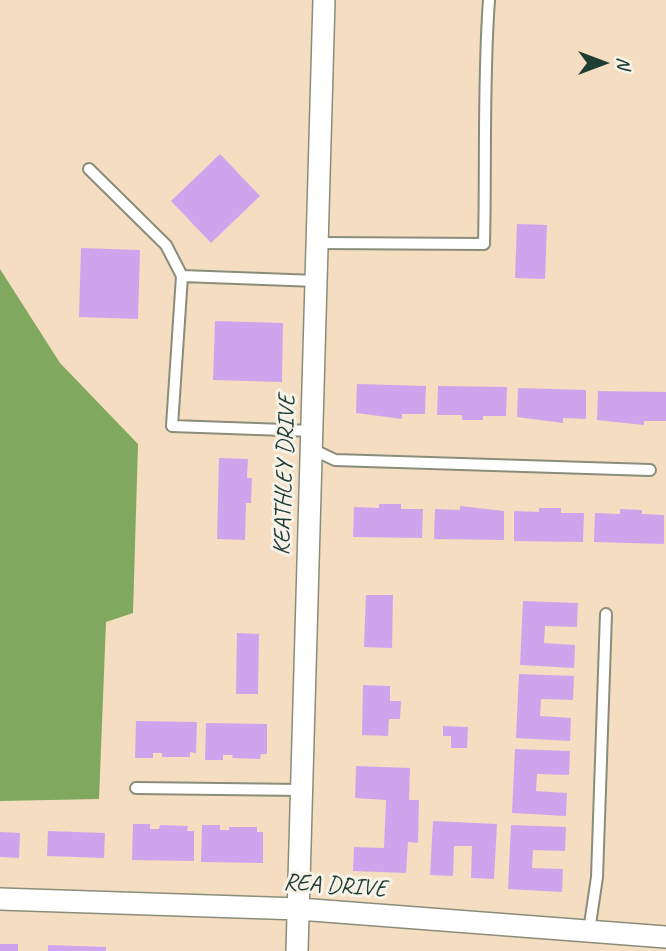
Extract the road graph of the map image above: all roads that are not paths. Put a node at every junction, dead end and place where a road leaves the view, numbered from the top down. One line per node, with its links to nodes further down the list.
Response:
1 (324, 0): 4 (street, KEATHLEY DRIVE)
2 (489, 0): 4 (lane)
3 (89, 169): 5 (lane)
4 (318, 243): 6 (street, KEATHLEY DRIVE)
5 (182, 276): 6 (lane); 7 (lane)
6 (317, 281): 7 (street, KEATHLEY DRIVE)
7 (312, 440): 8 (lane); 11 (street, KEATHLEY DRIVE)
8 (650, 470)
9 (606, 614): 14 (lane)
10 (136, 788): 11 (lane)
11 (303, 790): 13 (street, KEATHLEY DRIVE)
12 (0, 899): 13 (street, REA DRIVE)
13 (299, 909): 14 (street, REA DRIVE); 16 (street, KEATHLEY DRIVE)
14 (589, 931): 15 (street, REA DRIVE)
15 (666, 937)
16 (297, 951)

